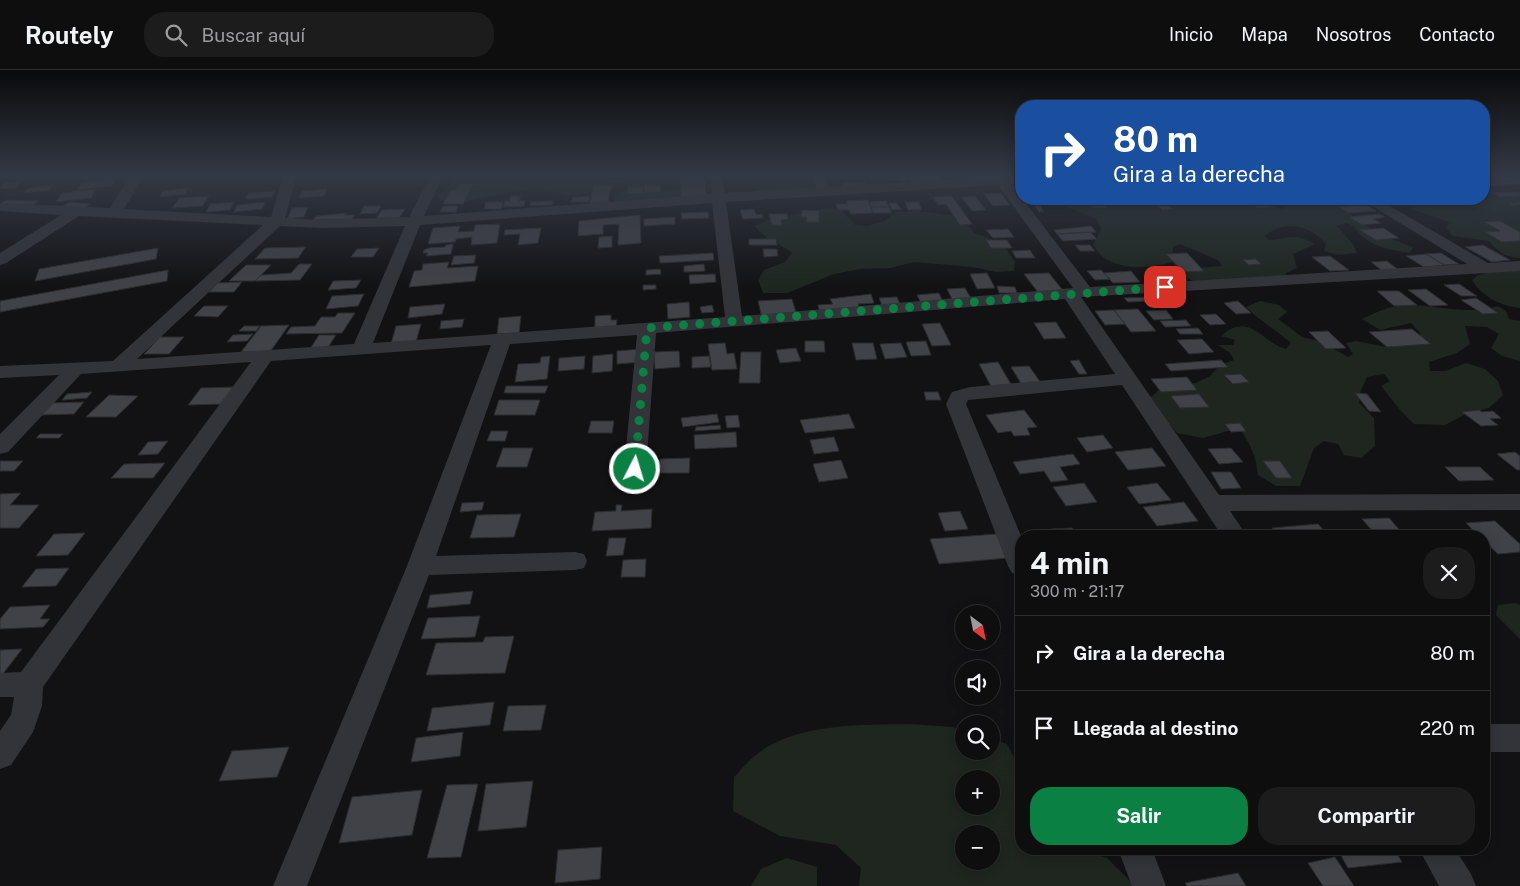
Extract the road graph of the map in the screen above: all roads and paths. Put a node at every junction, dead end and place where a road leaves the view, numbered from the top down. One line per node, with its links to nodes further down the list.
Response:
1 (74, 212): 13 (street)
2 (97, 212): 9 (street)
3 (280, 212): 10 (street)
4 (418, 212): 11 (street)
5 (533, 212): 11 (street)
6 (722, 212): 18 (street)
7 (1024, 212): 17 (street)
8 (1390, 212): 16 (street)
9 (115, 213): 10 (street)
10 (277, 221): 11 (street); 23 (street)
11 (414, 221): 21 (street)
12 (0, 248): 13 (street)
13 (18, 248): 14 (street)
14 (0, 260)
15 (1520, 266): 16 (street)
16 (1483, 267): 17 (street)
17 (1078, 293): 18 (street); 26 (street)
18 (734, 322): 19 (street)
19 (647, 328): 20 (street); 28 (street)
20 (503, 339): 21 (street); 34 (street)
21 (362, 348): 22 (street)
22 (265, 356): 23 (street); 35 (street)
23 (118, 366): 24 (street)
24 (76, 368): 25 (street); 27 (street)
25 (0, 372)
26 (1126, 379): 30 (street); 32 (street)
27 (0, 447)
28 (635, 469)
29 (1520, 502): 30 (street)
30 (1213, 503): 31 (street)
31 (1231, 530)
32 (1015, 551)
33 (575, 561): 34 (street)
34 (420, 566): 41 (street)
35 (14, 684): 38 (street)
36 (1490, 738): 37 (street)
37 (1520, 738)
38 (0, 755)
39 (1137, 855): 42 (street)
40 (1440, 855): 43 (street)
41 (290, 886)
42 (1149, 886)
43 (1459, 886)

